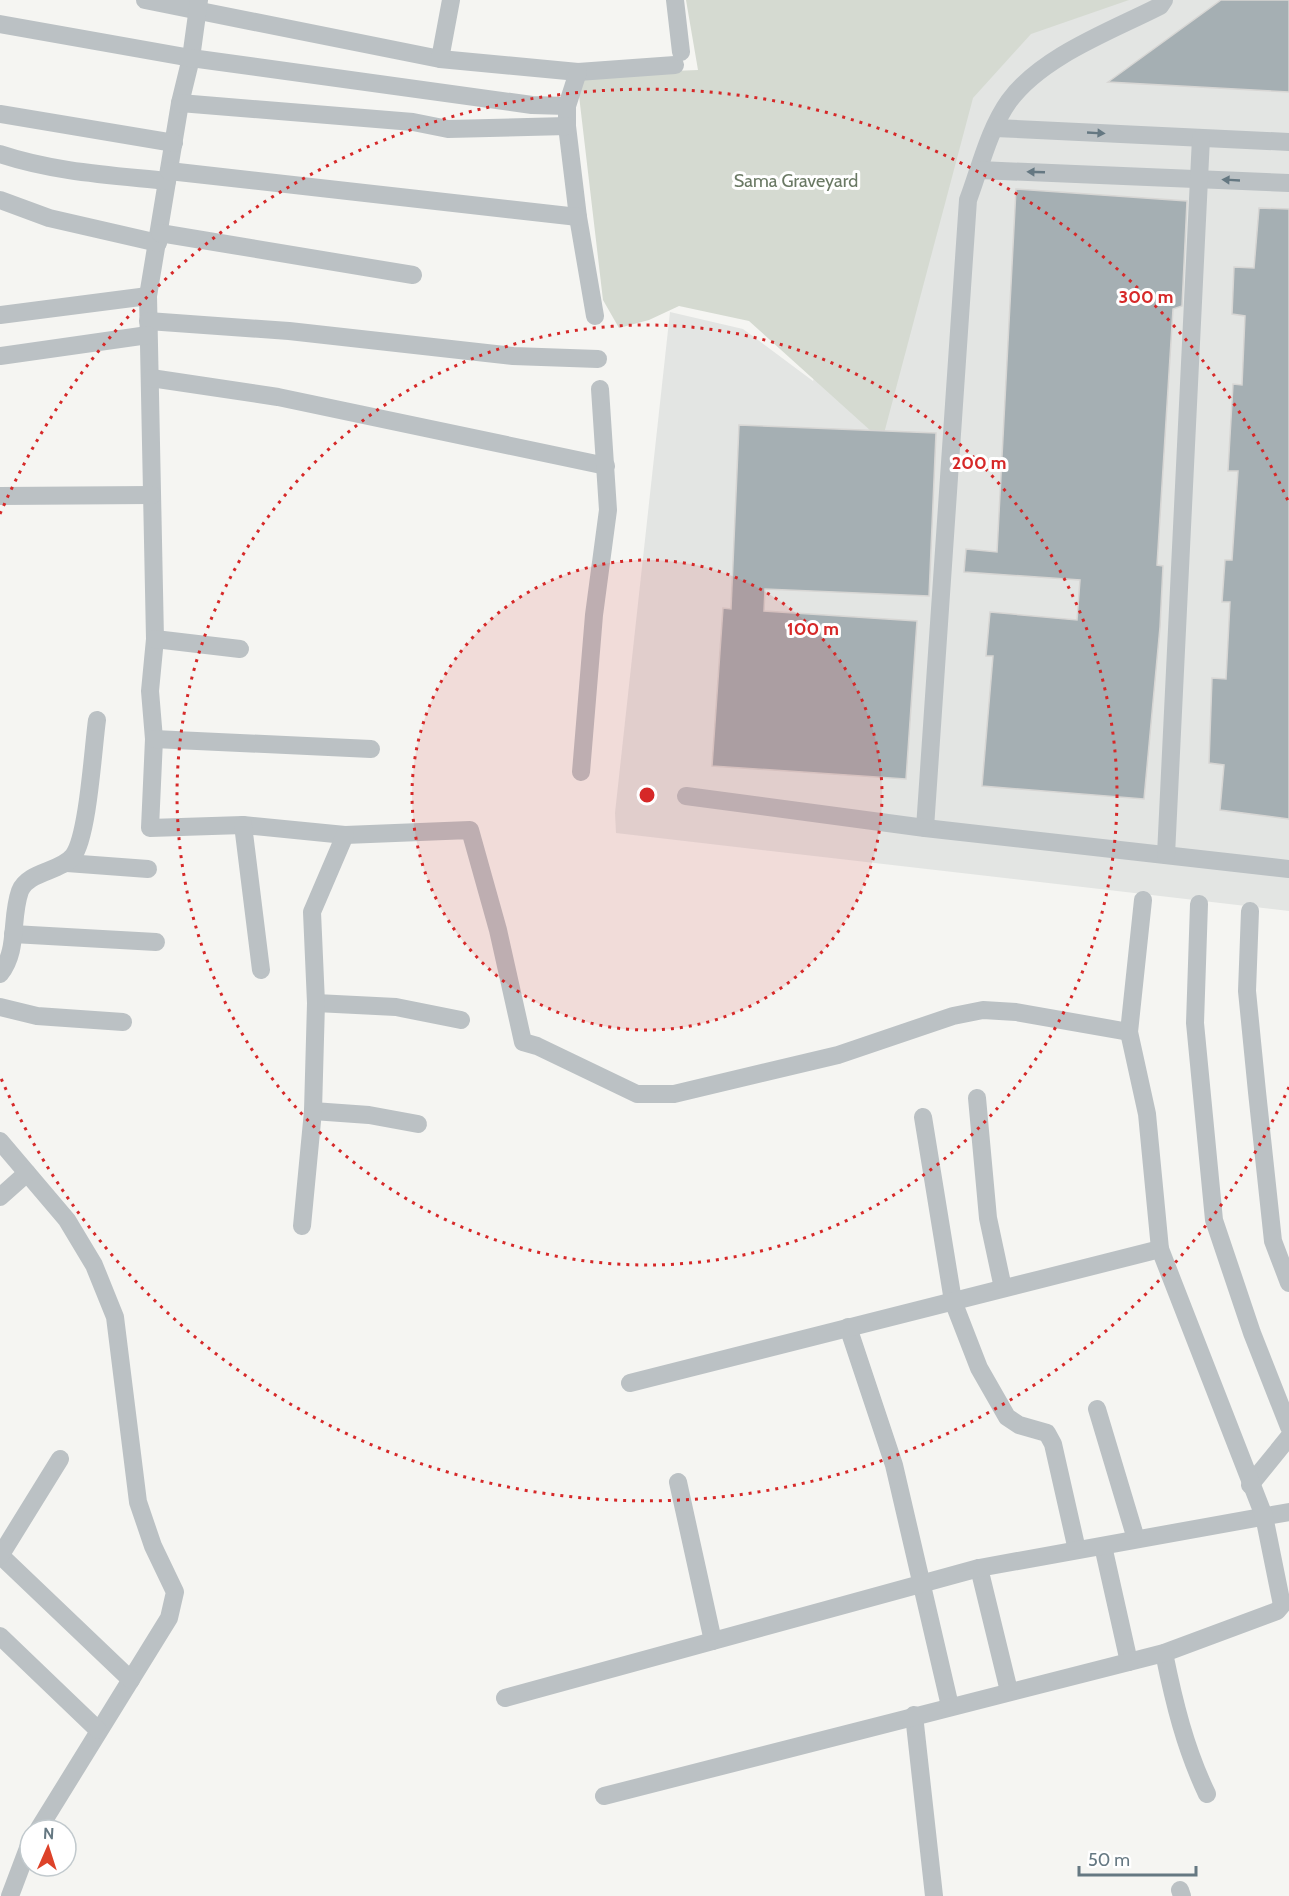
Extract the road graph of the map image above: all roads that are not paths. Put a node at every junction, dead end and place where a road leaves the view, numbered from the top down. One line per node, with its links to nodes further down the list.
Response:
1 (145, 0): 5 (street)
2 (451, 0): 8 (street)
3 (675, 0): 9 (street)
4 (1164, 0): 14 (street)
5 (198, 5): 7 (street); 8 (street)
6 (0, 24): 7 (street)
7 (191, 58): 10 (street); 11 (street)
8 (440, 59): 9 (street)
9 (578, 72): 11 (street)
10 (180, 102): 13 (street); 17 (street)
11 (567, 106): 13 (street)
12 (0, 114): 17 (street)
13 (567, 126): 24 (street)
14 (995, 128): 15 (street, one-way to 15); 19 (street)
15 (1201, 138): 16 (street); 21 (street)
16 (1289, 142)
17 (174, 143): 20 (street)
18 (0, 154): 20 (street)
19 (979, 170): 21 (street, one-way to 19); 46 (street)
20 (168, 176): 24 (street); 25 (street)
21 (1198, 178): 22 (street, one-way to 21); 48 (street)
22 (1289, 183)
23 (0, 200): 25 (street)
24 (578, 217): 29 (street)
25 (159, 238): 26 (street); 27 (street)
26 (413, 275)
27 (148, 296): 28 (street); 30 (street)
28 (0, 315)
29 (595, 316)
30 (148, 328): 31 (street); 32 (street); 33 (street)
31 (0, 356)
32 (598, 359)
33 (151, 378): 35 (street); 36 (street)
34 (600, 389): 35 (street)
35 (606, 466): 43 (street)
36 (152, 495): 37 (street); 38 (street)
37 (0, 496)
38 (155, 639): 39 (street); 41 (street)
39 (240, 649)
40 (97, 720): 49 (street)
41 (154, 739): 42 (street); 45 (street)
42 (371, 749)
43 (581, 772)
44 (686, 796): 46 (street)
45 (243, 825): 47 (street); 57 (street)
46 (925, 828): 48 (street)
47 (345, 835): 59 (street); 63 (street)
48 (1166, 855): 51 (street)
49 (67, 863): 50 (street); 55 (street)
50 (148, 869)
51 (1289, 869)
52 (1143, 900): 63 (street)
53 (1199, 904): 79 (street)
54 (1250, 911): 73 (street)
55 (13, 934): 56 (street); 58 (street)
56 (156, 942)
57 (261, 969)
58 (0, 974)
59 (316, 1003): 61 (street); 65 (street)
60 (0, 1007): 62 (street)
61 (461, 1020)
62 (123, 1022)
63 (1129, 1032): 72 (street)
64 (977, 1098): 74 (street)
65 (313, 1111): 67 (street); 71 (street)
66 (923, 1117): 75 (street)
67 (418, 1124)
68 (0, 1141): 69 (street)
69 (27, 1173): 70 (street); 96 (street)
70 (0, 1197)
71 (302, 1226)
72 (1160, 1249): 74 (street); 83 (street)
73 (1289, 1283)
74 (1004, 1288): 75 (street)
75 (953, 1300): 76 (street); 88 (street)
76 (848, 1327): 77 (street); 91 (street)
77 (630, 1383)
78 (1097, 1409): 86 (street)
79 (1289, 1427)
80 (1289, 1437): 83 (street)
81 (60, 1459): 89 (street)
82 (678, 1482): 93 (street)
83 (1250, 1485): 85 (street)
84 (1289, 1512): 85 (street)
85 (1264, 1516): 86 (street); 94 (street)
86 (1136, 1539): 87 (street)
87 (1103, 1546): 88 (street); 95 (street)
88 (1077, 1551): 90 (street)
89 (0, 1555): 96 (street)
90 (980, 1568): 91 (street); 97 (street)
91 (921, 1584): 93 (street); 99 (street)
92 (0, 1636): 101 (street)
93 (713, 1641): 98 (street)
94 (1164, 1653): 95 (street); 102 (street)
95 (1129, 1662): 97 (street)
96 (131, 1680): 101 (street)
97 (1009, 1691): 99 (street)
98 (505, 1698)
99 (950, 1706): 100 (street)
100 (914, 1715): 103 (street); 107 (street)
101 (98, 1730): 104 (street)
102 (1207, 1794)
103 (604, 1796)
104 (45, 1818)
105 (18, 1875): 106 (street)
106 (10, 1896)
107 (934, 1896)

